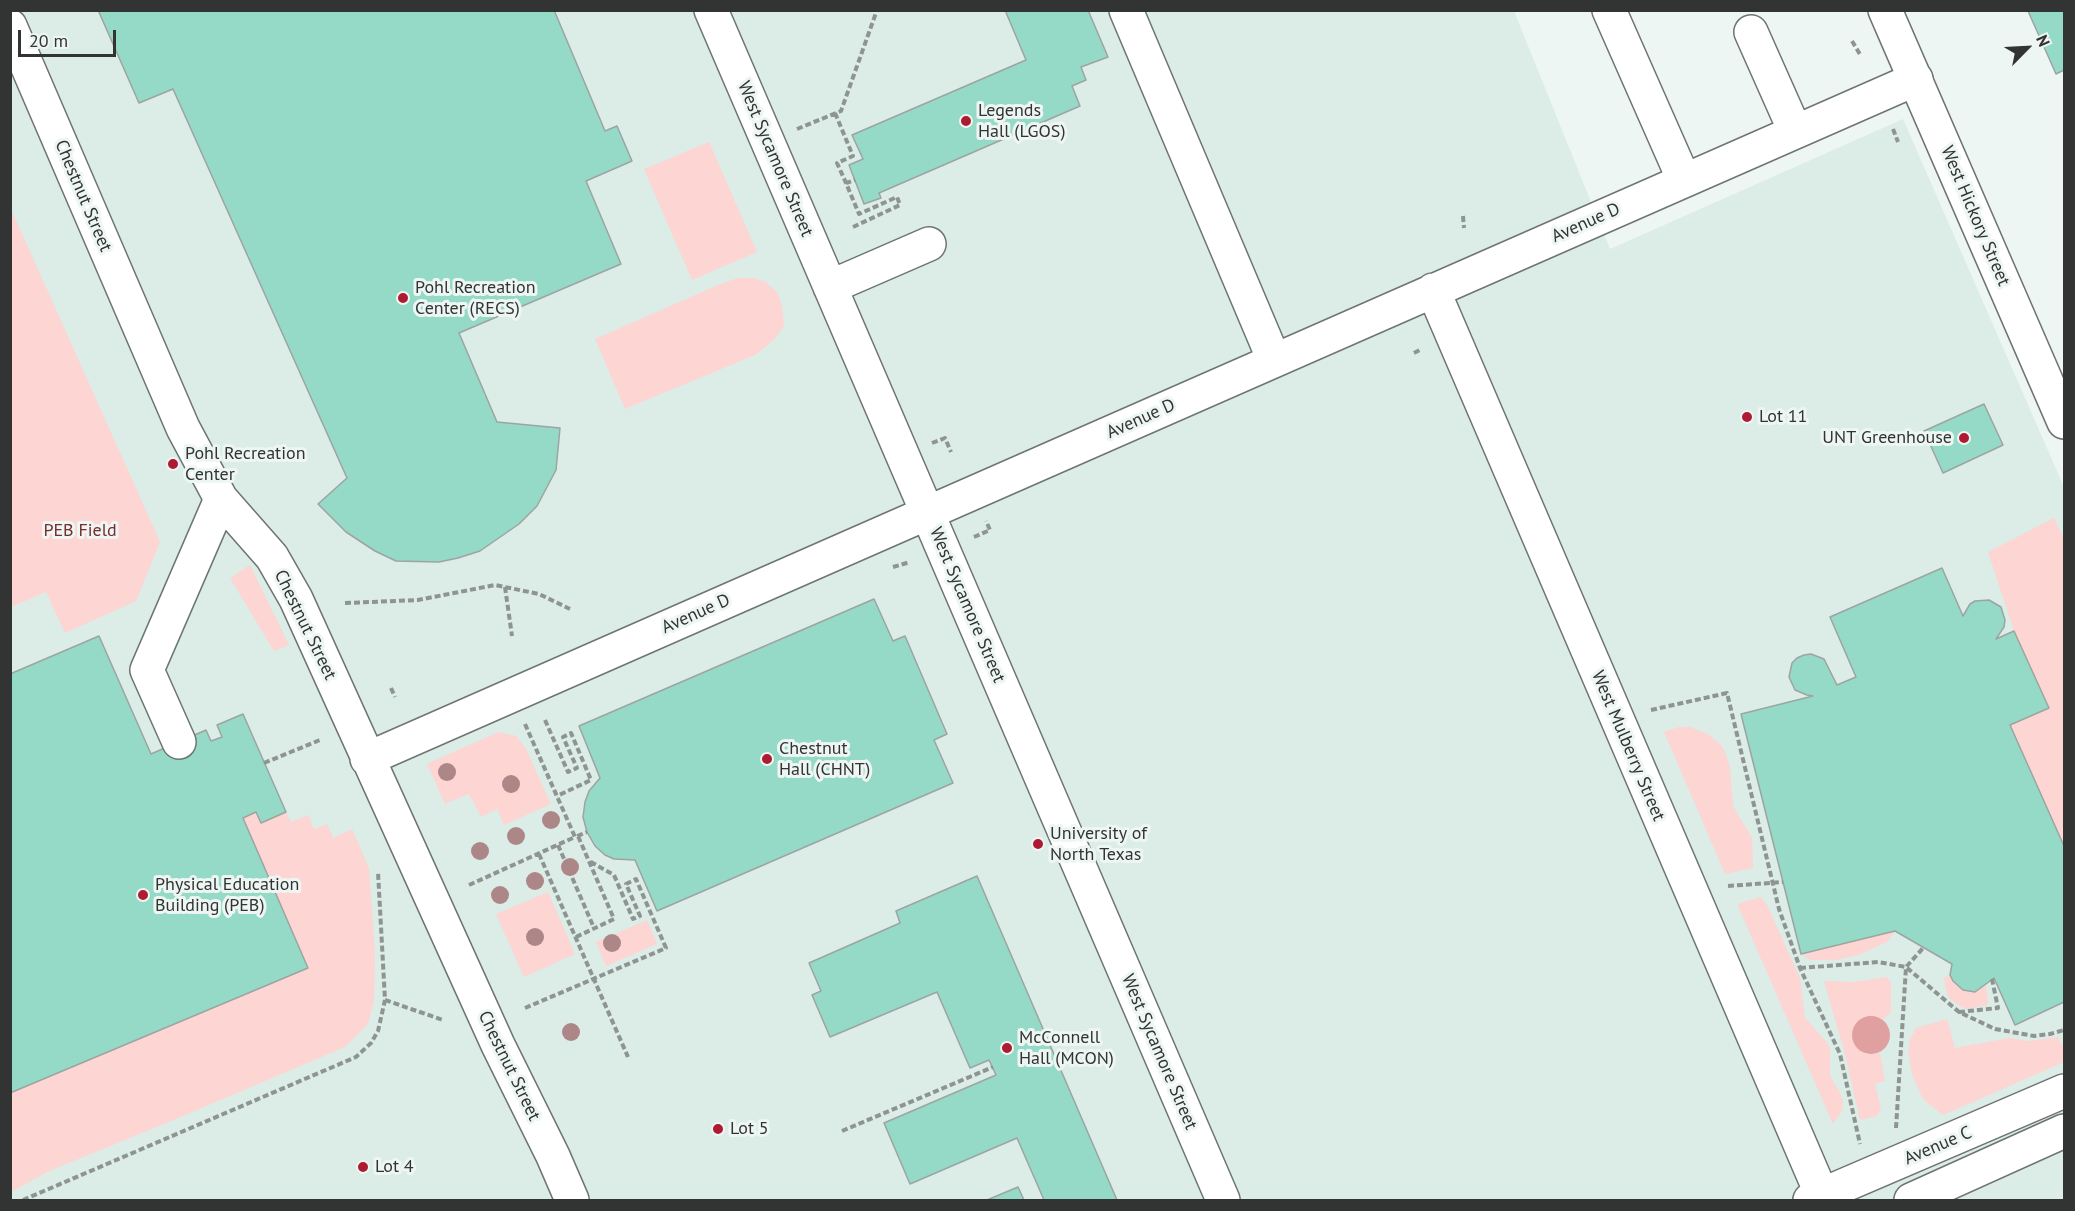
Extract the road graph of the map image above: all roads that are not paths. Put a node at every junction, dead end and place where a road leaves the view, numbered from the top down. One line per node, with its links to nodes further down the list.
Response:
1 (711, 10): 11 (street, West Sycamore Street)
2 (1126, 10): 13 (street)
3 (1609, 10): 9 (street)
4 (1885, 10): 7 (street, West Hickory Street)
5 (10, 26): 15 (street, Chestnut Street)
6 (1751, 32): 8 (street)
7 (1916, 79): 8 (street, Avenue D); 14 (street, West Hickory Street)
8 (1795, 131): 9 (street, Avenue D)
9 (1684, 180): 12 (street, Avenue D)
10 (929, 244): 11 (street)
11 (831, 288): 16 (street, West Sycamore Street)
12 (1433, 290): 13 (street, Avenue D); 21 (street, West Mulberry Street)
13 (1274, 360): 16 (street, Avenue D)
14 (2064, 422)
15 (221, 499): 17 (street); 18 (street, Chestnut Street)
16 (927, 513): 18 (street, Avenue D); 23 (street, West Sycamore Street)
17 (179, 742)
18 (367, 759): 22 (street, Chestnut Street)
19 (2064, 1091): 21 (street, Avenue C)
20 (2064, 1131): 24 (street)
21 (1819, 1199)
22 (572, 1200)
23 (1222, 1200)
24 (1911, 1200)

